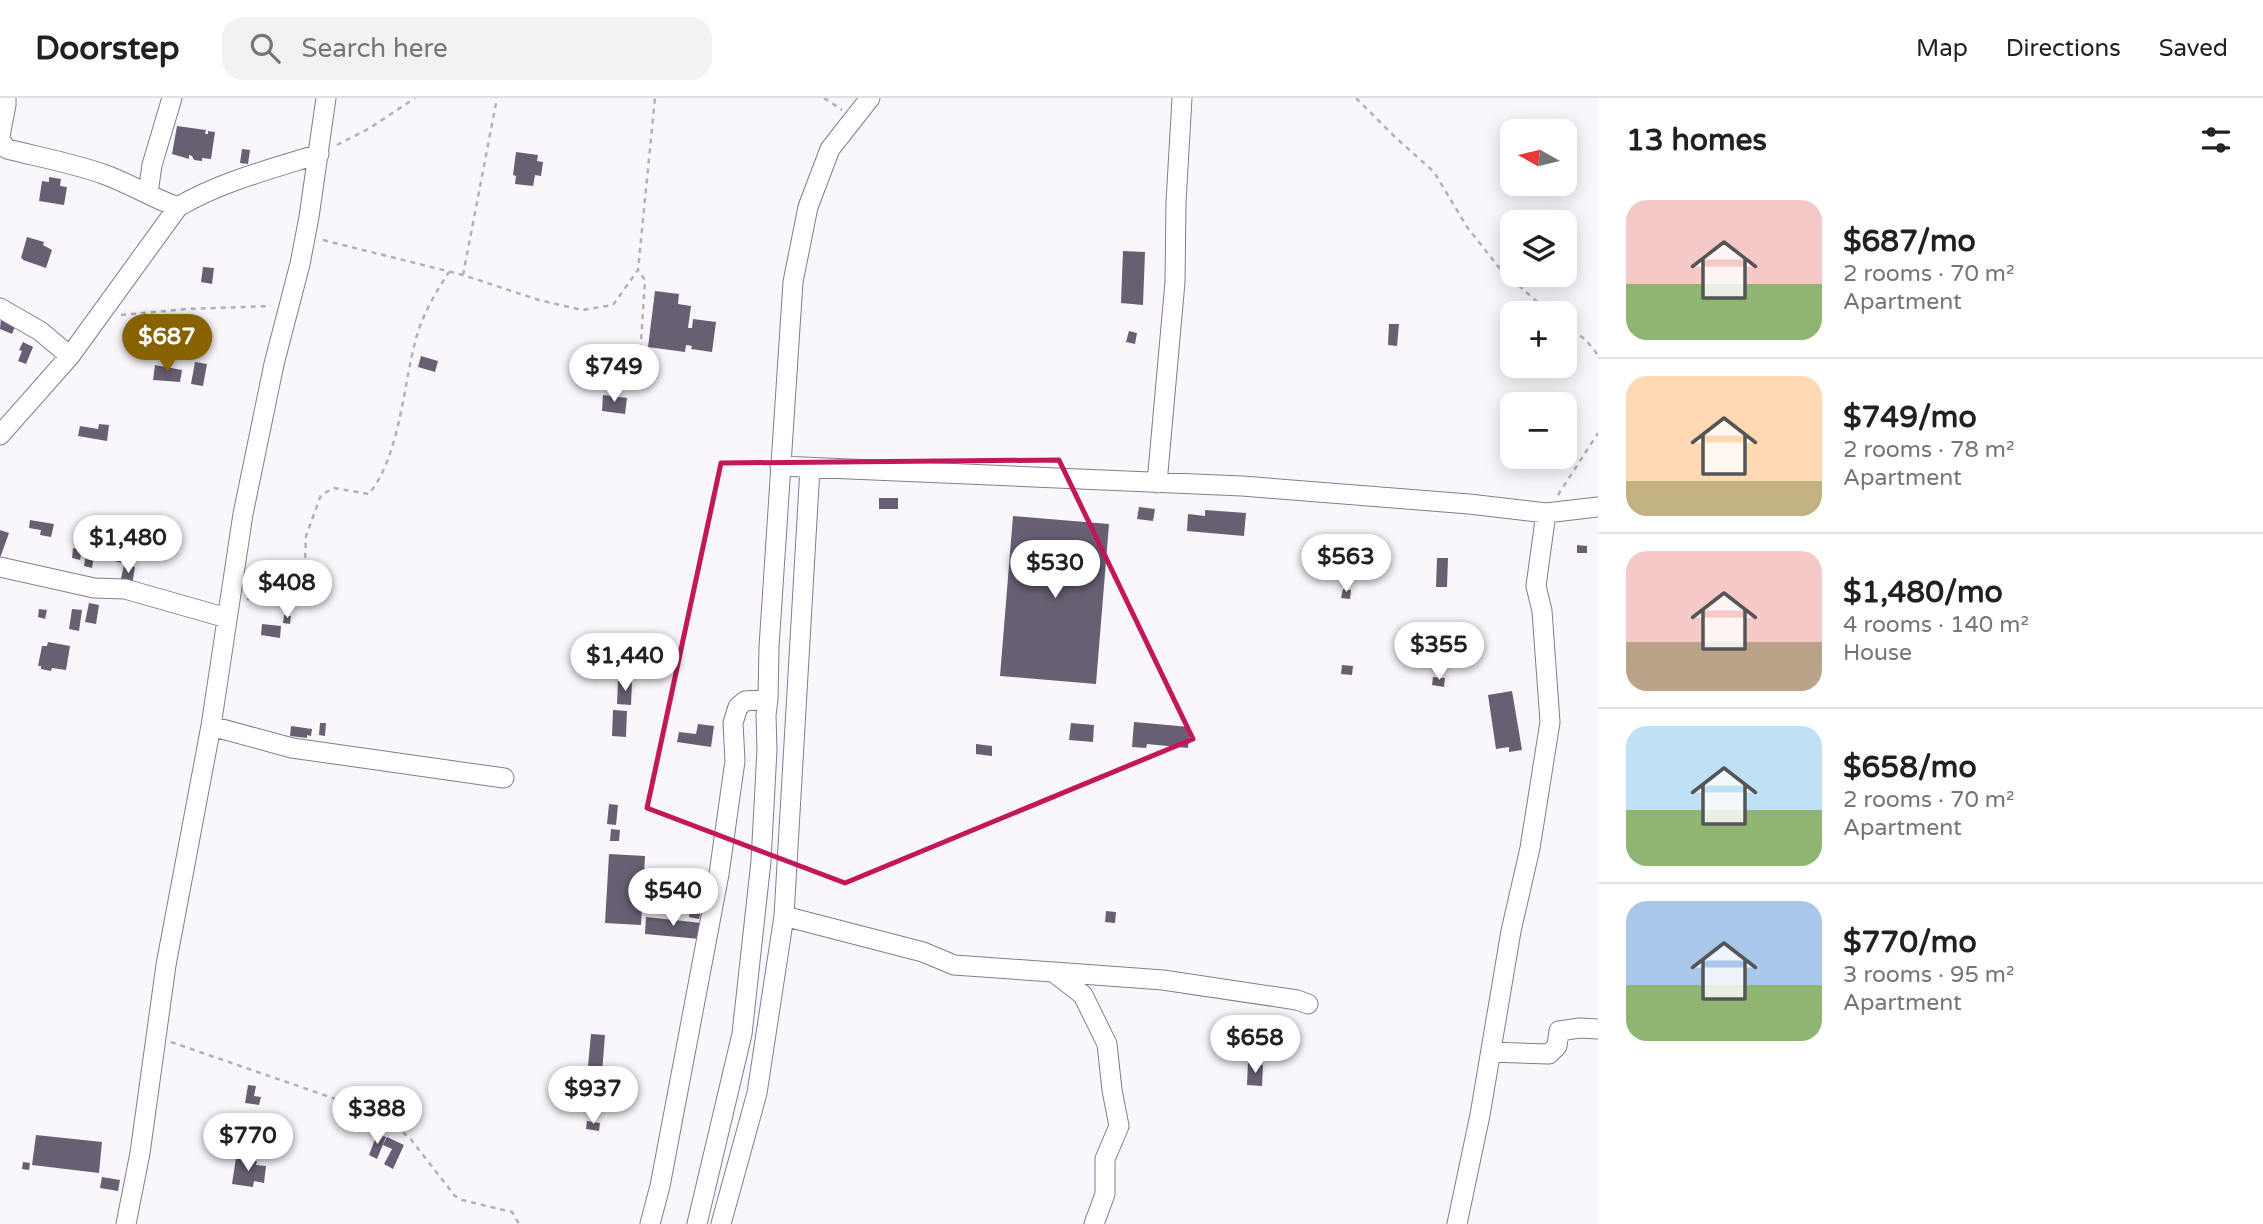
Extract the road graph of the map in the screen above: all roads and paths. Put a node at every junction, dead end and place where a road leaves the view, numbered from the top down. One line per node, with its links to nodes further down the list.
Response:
1 (6, 98): 12 (street)
2 (173, 98): 14 (street)
3 (326, 98): 13 (street)
4 (415, 98): 13 (path)
5 (497, 98): 19 (path)
6 (655, 98): 17 (path)
7 (824, 98): 11 (path)
8 (870, 98): 11 (street)
9 (1182, 98): 32 (street)
10 (1356, 98): 20 (path)
11 (854, 117): 30 (street)
12 (0, 138): 14 (street)
13 (319, 154): 15 (street); 16 (street)
14 (148, 193): 15 (street)
15 (178, 207): 23 (street)
16 (306, 236): 18 (path); 21 (street)
17 (638, 270): 19 (path); 27 (path)
18 (449, 272): 19 (path); 36 (path)
19 (463, 275)
20 (1536, 301)
21 (291, 306): 23 (path); 36 (street)
22 (0, 308): 26 (street)
23 (100, 317): 26 (street)
24 (1577, 333): 25 (path)
25 (1598, 355)
26 (70, 356): 29 (street)
27 (638, 389)
28 (1598, 433): 34 (path)
29 (0, 435)
30 (780, 466): 31 (street); 37 (street)
31 (810, 468): 32 (street); 40 (street)
32 (1157, 483): 34 (street)
33 (1598, 507): 34 (street)
34 (1546, 513): 45 (street)
35 (0, 567): 36 (street)
36 (228, 608): 38 (street)
37 (768, 699): 48 (street); 49 (street)
38 (211, 726): 39 (street); 44 (street)
39 (504, 778)
40 (785, 916): 41 (street); 50 (street)
41 (1053, 972): 42 (street); 51 (street)
42 (1308, 1003)
43 (1598, 1029): 45 (street)
44 (156, 1037): 46 (street); 47 (path)
45 (1491, 1052): 52 (street)
46 (126, 1224)
47 (519, 1224)
48 (650, 1224)
49 (697, 1224)
50 (722, 1224)
51 (1094, 1224)
52 (1457, 1224)

